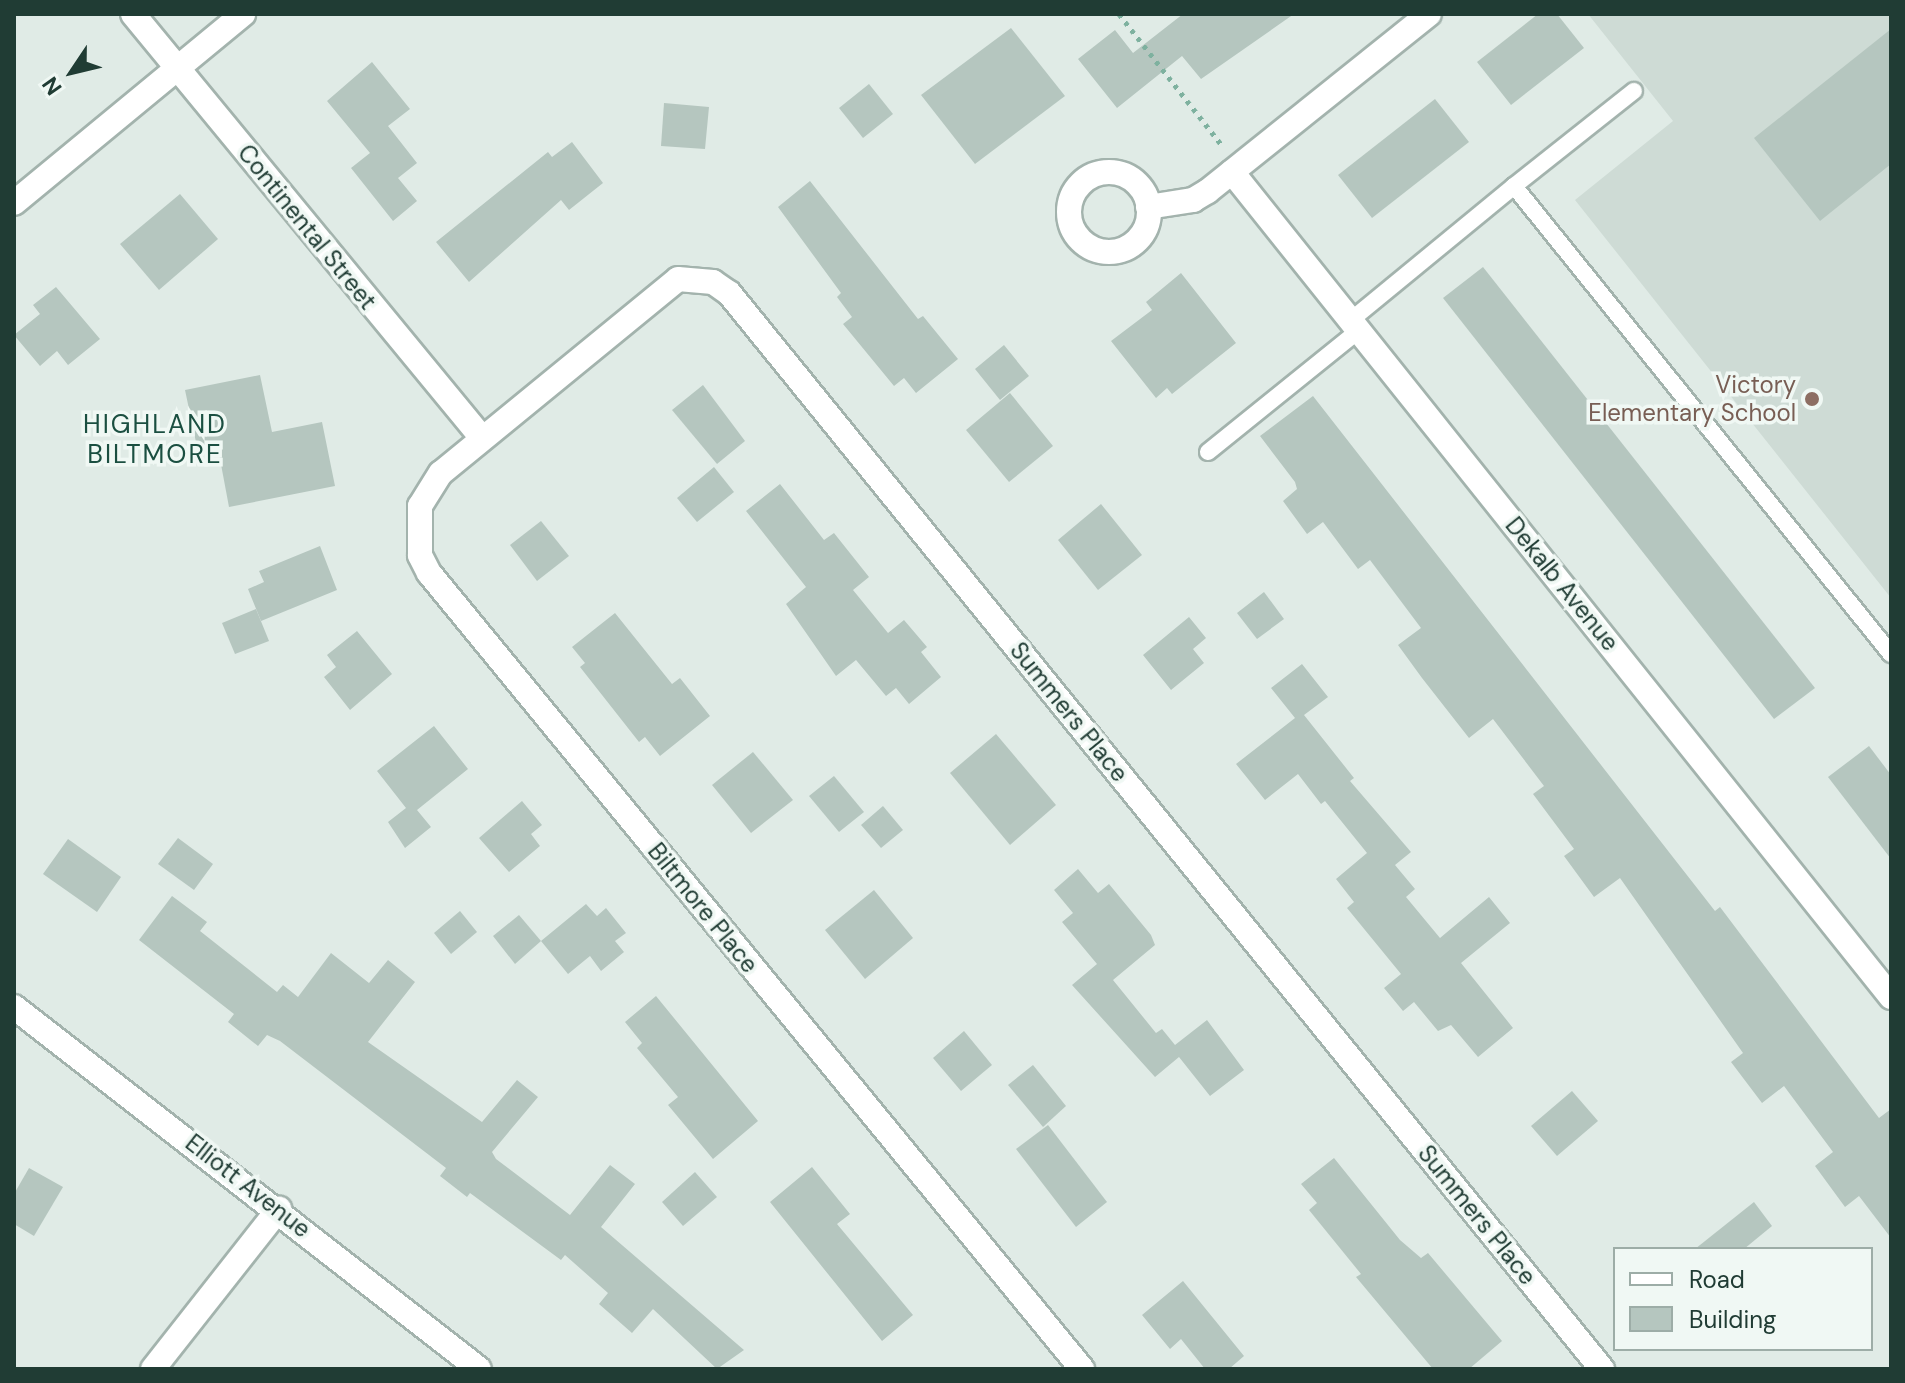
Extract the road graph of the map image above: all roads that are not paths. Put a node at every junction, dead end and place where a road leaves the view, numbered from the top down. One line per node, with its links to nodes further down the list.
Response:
1 (133, 14): 4 (street, Continental Street)
2 (243, 14): 4 (street)
3 (1429, 14): 6 (street)
4 (177, 68): 8 (street); 11 (street, Continental Street)
5 (1634, 91): 7 (lane)
6 (1235, 170): 9 (street); 10 (street, Dekalb Avenue)
7 (1514, 186): 10 (lane); 13 (lane)
8 (14, 203)
9 (1148, 207)
10 (1355, 325): 12 (lane); 14 (street, Dekalb Avenue)
11 (482, 438): 17 (street, Summers Place); 20 (street, Biltmore Place)
12 (1208, 452)
13 (1891, 654)
14 (1891, 997)
15 (14, 1007): 16 (street, Elliott Avenue)
16 (279, 1209): 18 (street); 19 (street, Elliott Avenue)
17 (1592, 1366)
18 (153, 1369)
19 (479, 1369)
20 (1082, 1369)

